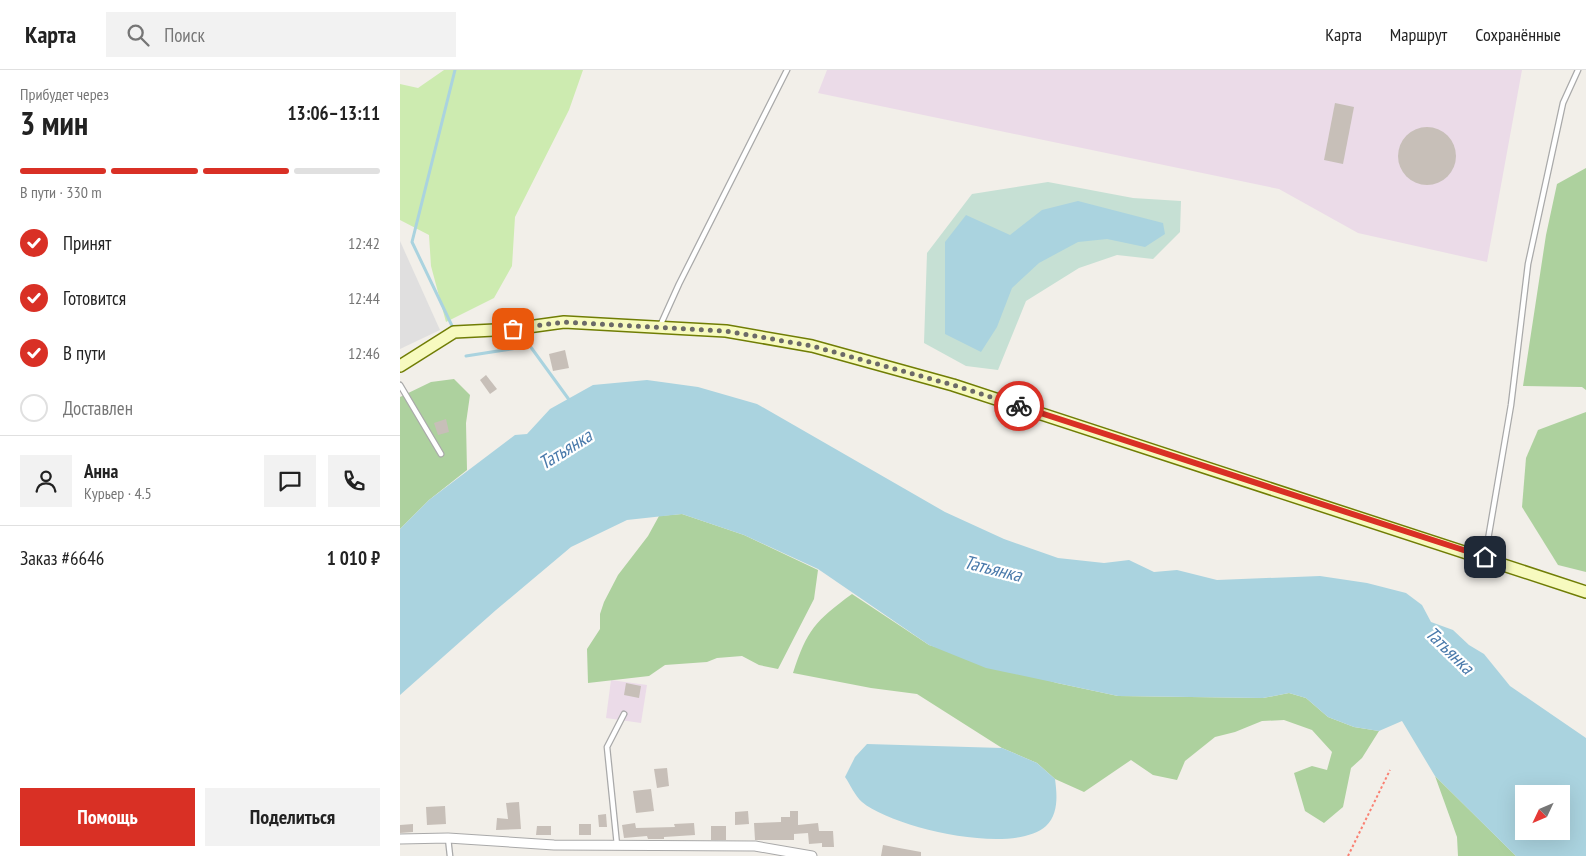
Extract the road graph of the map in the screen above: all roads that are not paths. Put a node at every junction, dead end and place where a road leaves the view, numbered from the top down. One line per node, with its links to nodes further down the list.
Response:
1 (787, 70): 3 (lane)
2 (1578, 70): 7 (lane)
3 (660, 326): 4 (main road); 7 (main road)
4 (400, 366)
5 (400, 385): 6 (lane)
6 (441, 454)
7 (1485, 557): 8 (main road)
8 (1586, 592)
9 (624, 714): 12 (lane)
10 (448, 838): 11 (street); 12 (street); 13 (lane)
11 (400, 839)
12 (617, 846): 14 (street)
13 (450, 856)
14 (812, 856)

